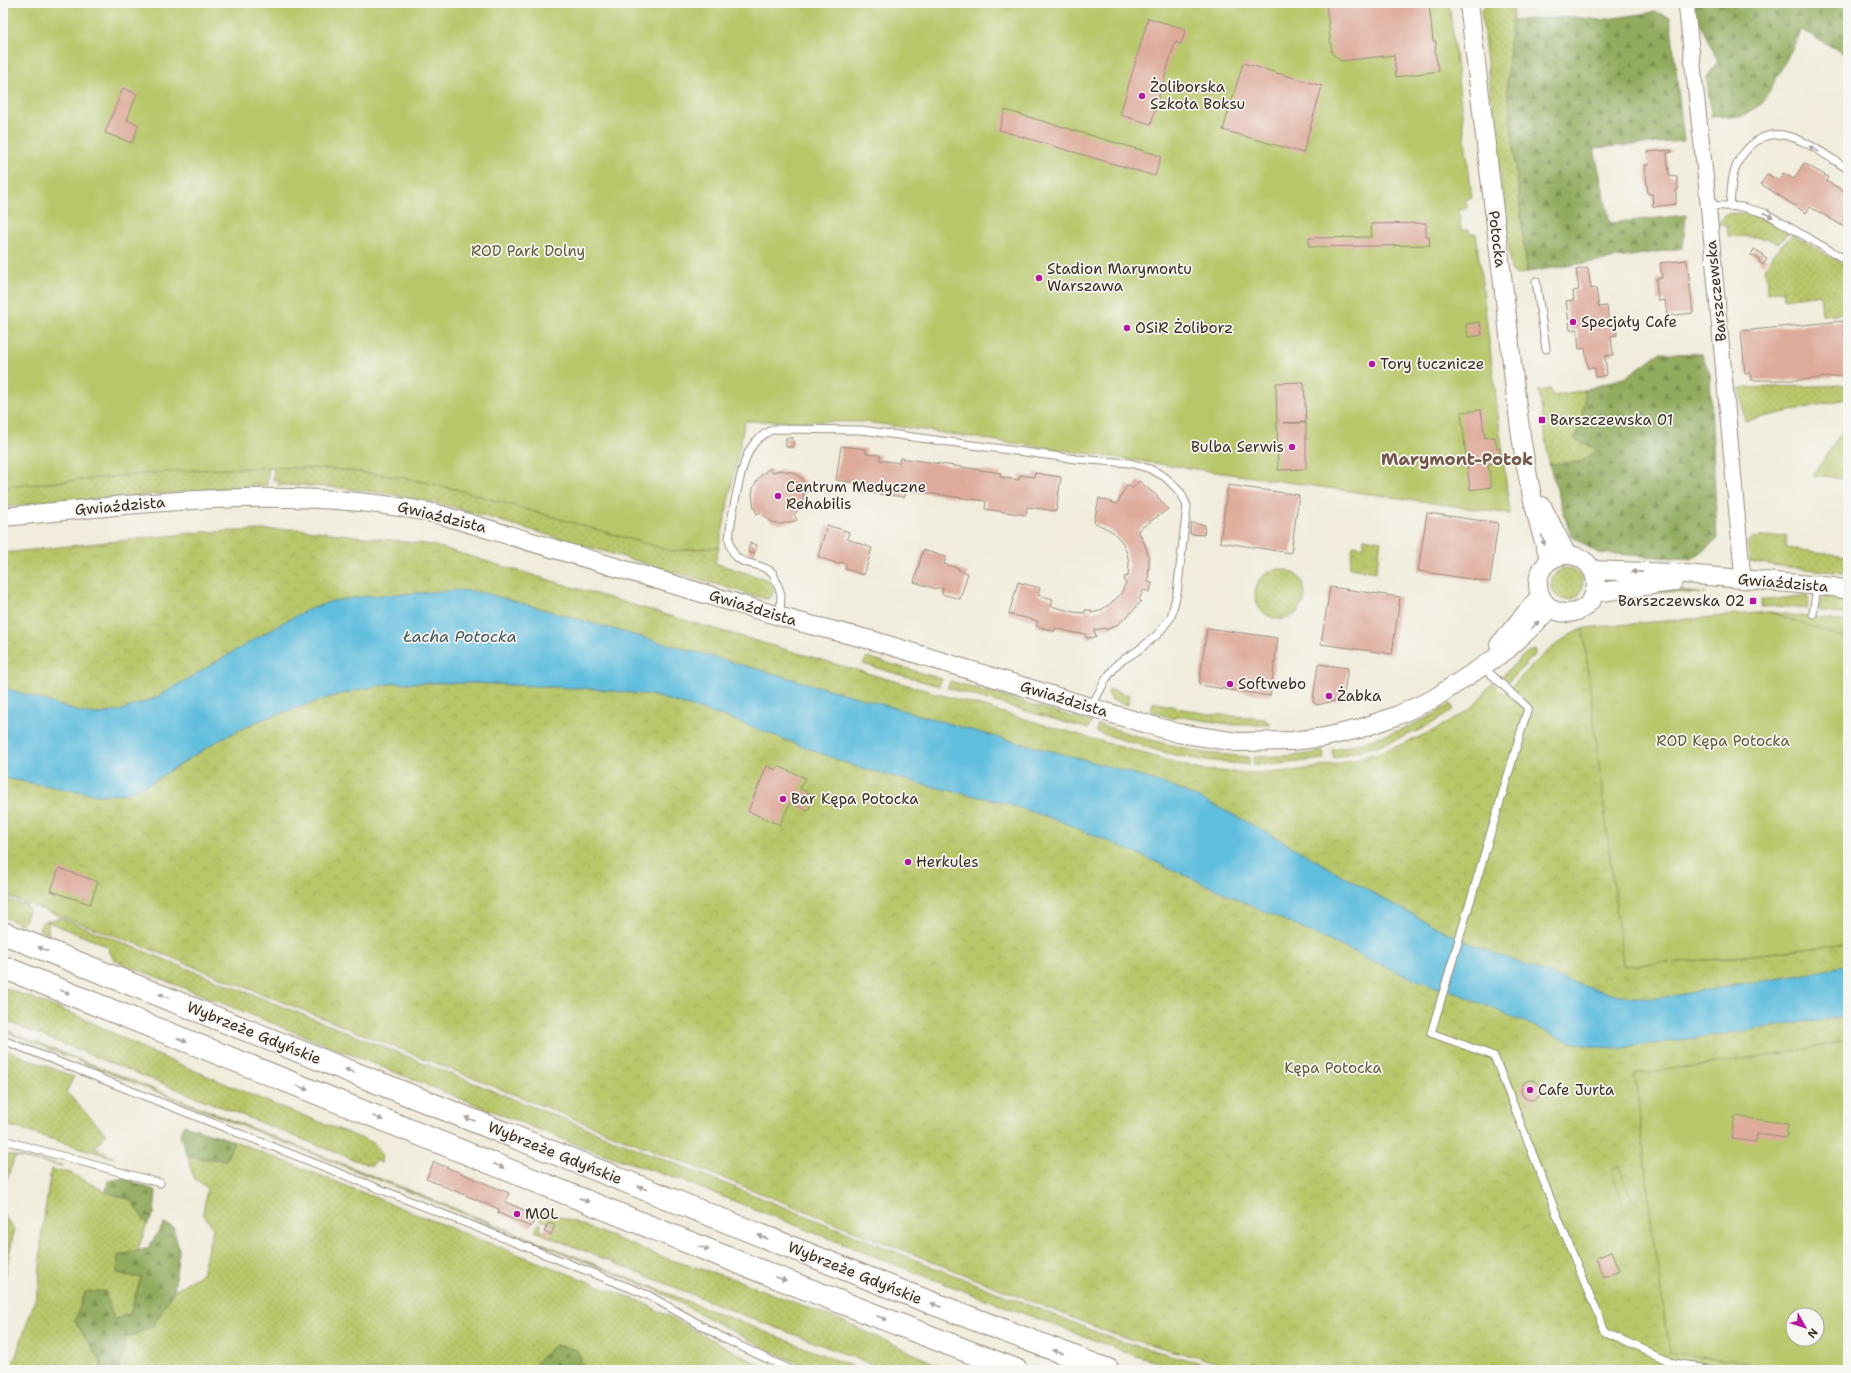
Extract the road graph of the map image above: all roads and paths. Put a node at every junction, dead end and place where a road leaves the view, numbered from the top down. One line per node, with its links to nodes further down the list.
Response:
1 (1469, 3): 9 (street, Potocka)
2 (1686, 3): 4 (street, Barszczewska)
3 (1848, 168): 5 (lane, one-way to 5)
4 (1708, 205): 5 (lane); 15 (street, Barszczewska)
5 (1730, 207): 6 (lane, one-way to 6)
6 (1848, 261)
7 (1536, 281): 8 (lane)
8 (1546, 349)
9 (1528, 475): 11 (street, Potocka); 12 (street, Potocka, one-way to 12)
10 (3, 517): 21 (street, Gwiaździsta)
11 (1567, 555): 12 (street); 13 (street)
12 (1550, 560): 19 (street)
13 (1592, 570): 14 (street, Gwiaździsta, one-way to 13); 18 (street)
14 (1718, 577): 15 (street, Gwiaździsta); 18 (street, Gwiaździsta)
15 (1743, 579): 16 (street, Gwiaździsta)
16 (1817, 586): 17 (street, Gwiaździsta); 20 (lane)
17 (1848, 590)
18 (1594, 593): 19 (street)
19 (1545, 602): 22 (street, Gwiaździsta)
20 (1813, 614)
21 (780, 616): 23 (street, Gwiaździsta); 23 (lane)
22 (1482, 665): 23 (street, Gwiaździsta); 32 (lane)
23 (1091, 707)
24 (3, 933): 31 (main road, Wybrzeże Gdyńskie, one-way to 24)
25 (3, 967): 30 (main road, Wybrzeże Gdyńskie, one-way to 30)
26 (3, 1040): 29 (lane)
27 (3, 1140): 28 (lane)
28 (160, 1184)
29 (791, 1370)
30 (1016, 1370)
31 (1108, 1370)
32 (1714, 1370)

